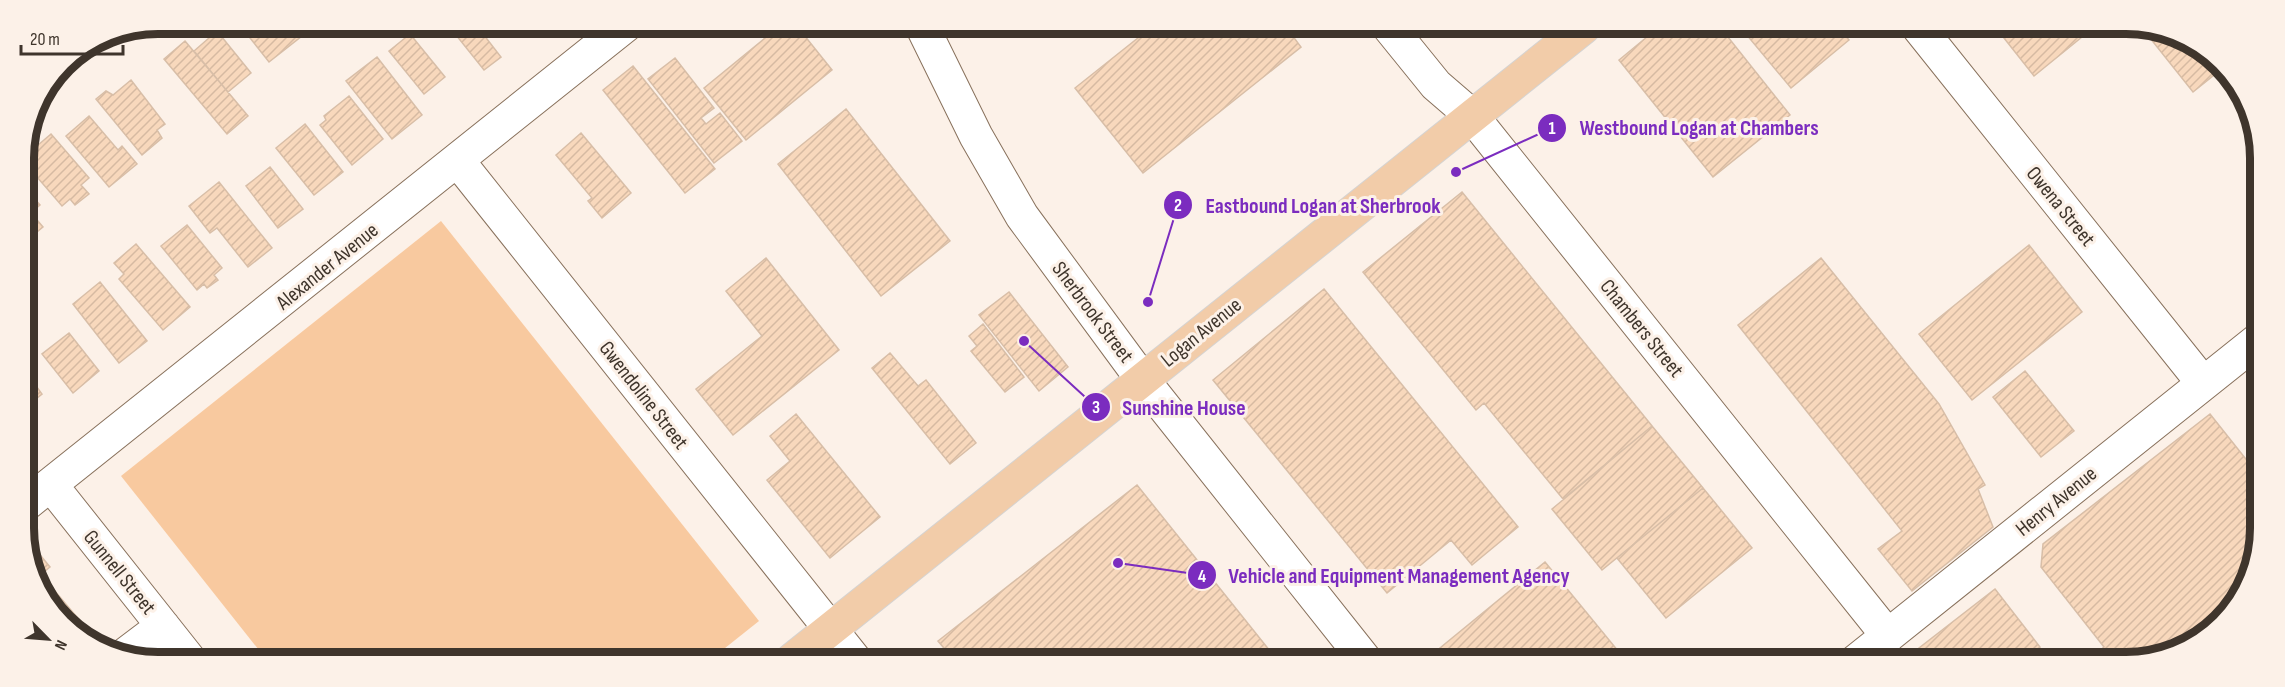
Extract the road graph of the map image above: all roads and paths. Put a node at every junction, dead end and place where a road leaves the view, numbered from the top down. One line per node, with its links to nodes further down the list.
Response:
1 (1395, 34): 6 (street, Chambers Street)
2 (1575, 34): 6 (main road, Logan Avenue)
3 (1924, 34): 10 (street, Owena Street)
4 (614, 35): 7 (street, Alexander Avenue)
5 (926, 35): 9 (street, Sherbrook Street)
6 (1472, 116): 9 (main road, Logan Avenue); 14 (street, Chambers Street)
7 (458, 161): 11 (street, Alexander Avenue); 13 (street, Gwendoline Street)
8 (2250, 346): 10 (street, Henry Avenue)
9 (1142, 378): 13 (main road, Logan Avenue); 19 (street, Sherbrook Street)
10 (2203, 383): 14 (street, Henry Avenue)
11 (39, 495): 12 (street, Gunnell Street)
12 (163, 626): 15 (street); 16 (street, Gunnell Street)
13 (830, 630): 17 (main road, Logan Avenue); 18 (street, Gwendoline Street)
14 (1888, 636): 20 (street, Henry Avenue)
15 (132, 649)
16 (183, 652)
17 (802, 652)
18 (848, 652)
19 (1359, 652)
20 (1868, 652)

